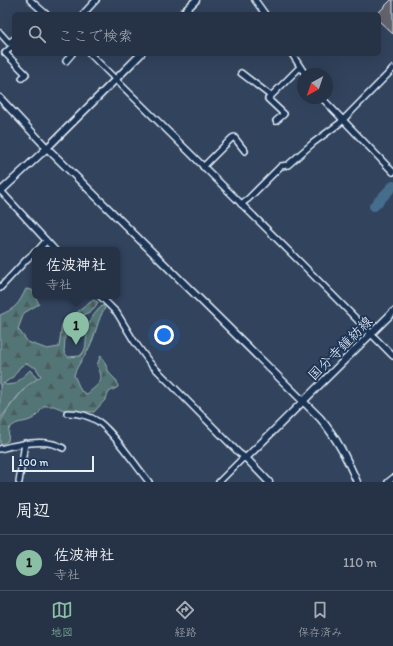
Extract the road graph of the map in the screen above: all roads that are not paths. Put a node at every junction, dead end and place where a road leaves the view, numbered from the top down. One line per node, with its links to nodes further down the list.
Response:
1 (30, 0): 5 (street)
2 (96, 0): 6 (street)
3 (196, 0): 7 (street)
4 (255, 0): 8 (street)
5 (42, 12)
6 (85, 12)
7 (184, 12)
8 (264, 12)
9 (0, 32): 10 (street)
10 (12, 40)
11 (12, 47): 20 (street)
12 (70, 56): 16 (street)
13 (92, 56): 21 (street)
14 (139, 56): 21 (street)
15 (293, 56): 17 (street)
16 (66, 61)
17 (300, 67): 22 (street)
18 (393, 69): 25 (street)
19 (241, 73): 22 (street)
20 (22, 78)
21 (116, 79): 27 (street); 29 (street)
22 (271, 96): 26 (street)
23 (0, 98): 27 (street)
24 (328, 104): 25 (street)
25 (343, 120): 30 (street); 32 (street)
26 (276, 121)
27 (47, 148): 31 (street); 42 (street)
28 (245, 151): 29 (street)
29 (203, 167): 32 (street)
30 (393, 172)
31 (0, 191): 33 (street)
32 (241, 204): 40 (street)
33 (46, 241): 34 (street); 35 (street)
34 (41, 247)
35 (52, 247)
36 (32, 255): 37 (street)
37 (0, 288)
38 (103, 299): 47 (street)
39 (393, 312): 40 (street, 国分寺鐘紡線)
40 (371, 334): 41 (street); 42 (street, 国分寺鐘紡線)
41 (393, 356)
42 (303, 400): 47 (street, 国分寺鐘紡線); 53 (street)
43 (67, 413): 50 (street)
44 (25, 443): 45 (street); 46 (street); 49 (street)
45 (63, 448)
46 (0, 449)
47 (246, 458): 51 (street); 52 (street)
48 (393, 478): 54 (street)
49 (19, 482)
50 (148, 482)
51 (219, 482)
52 (269, 482)
53 (357, 482)
54 (388, 482)

